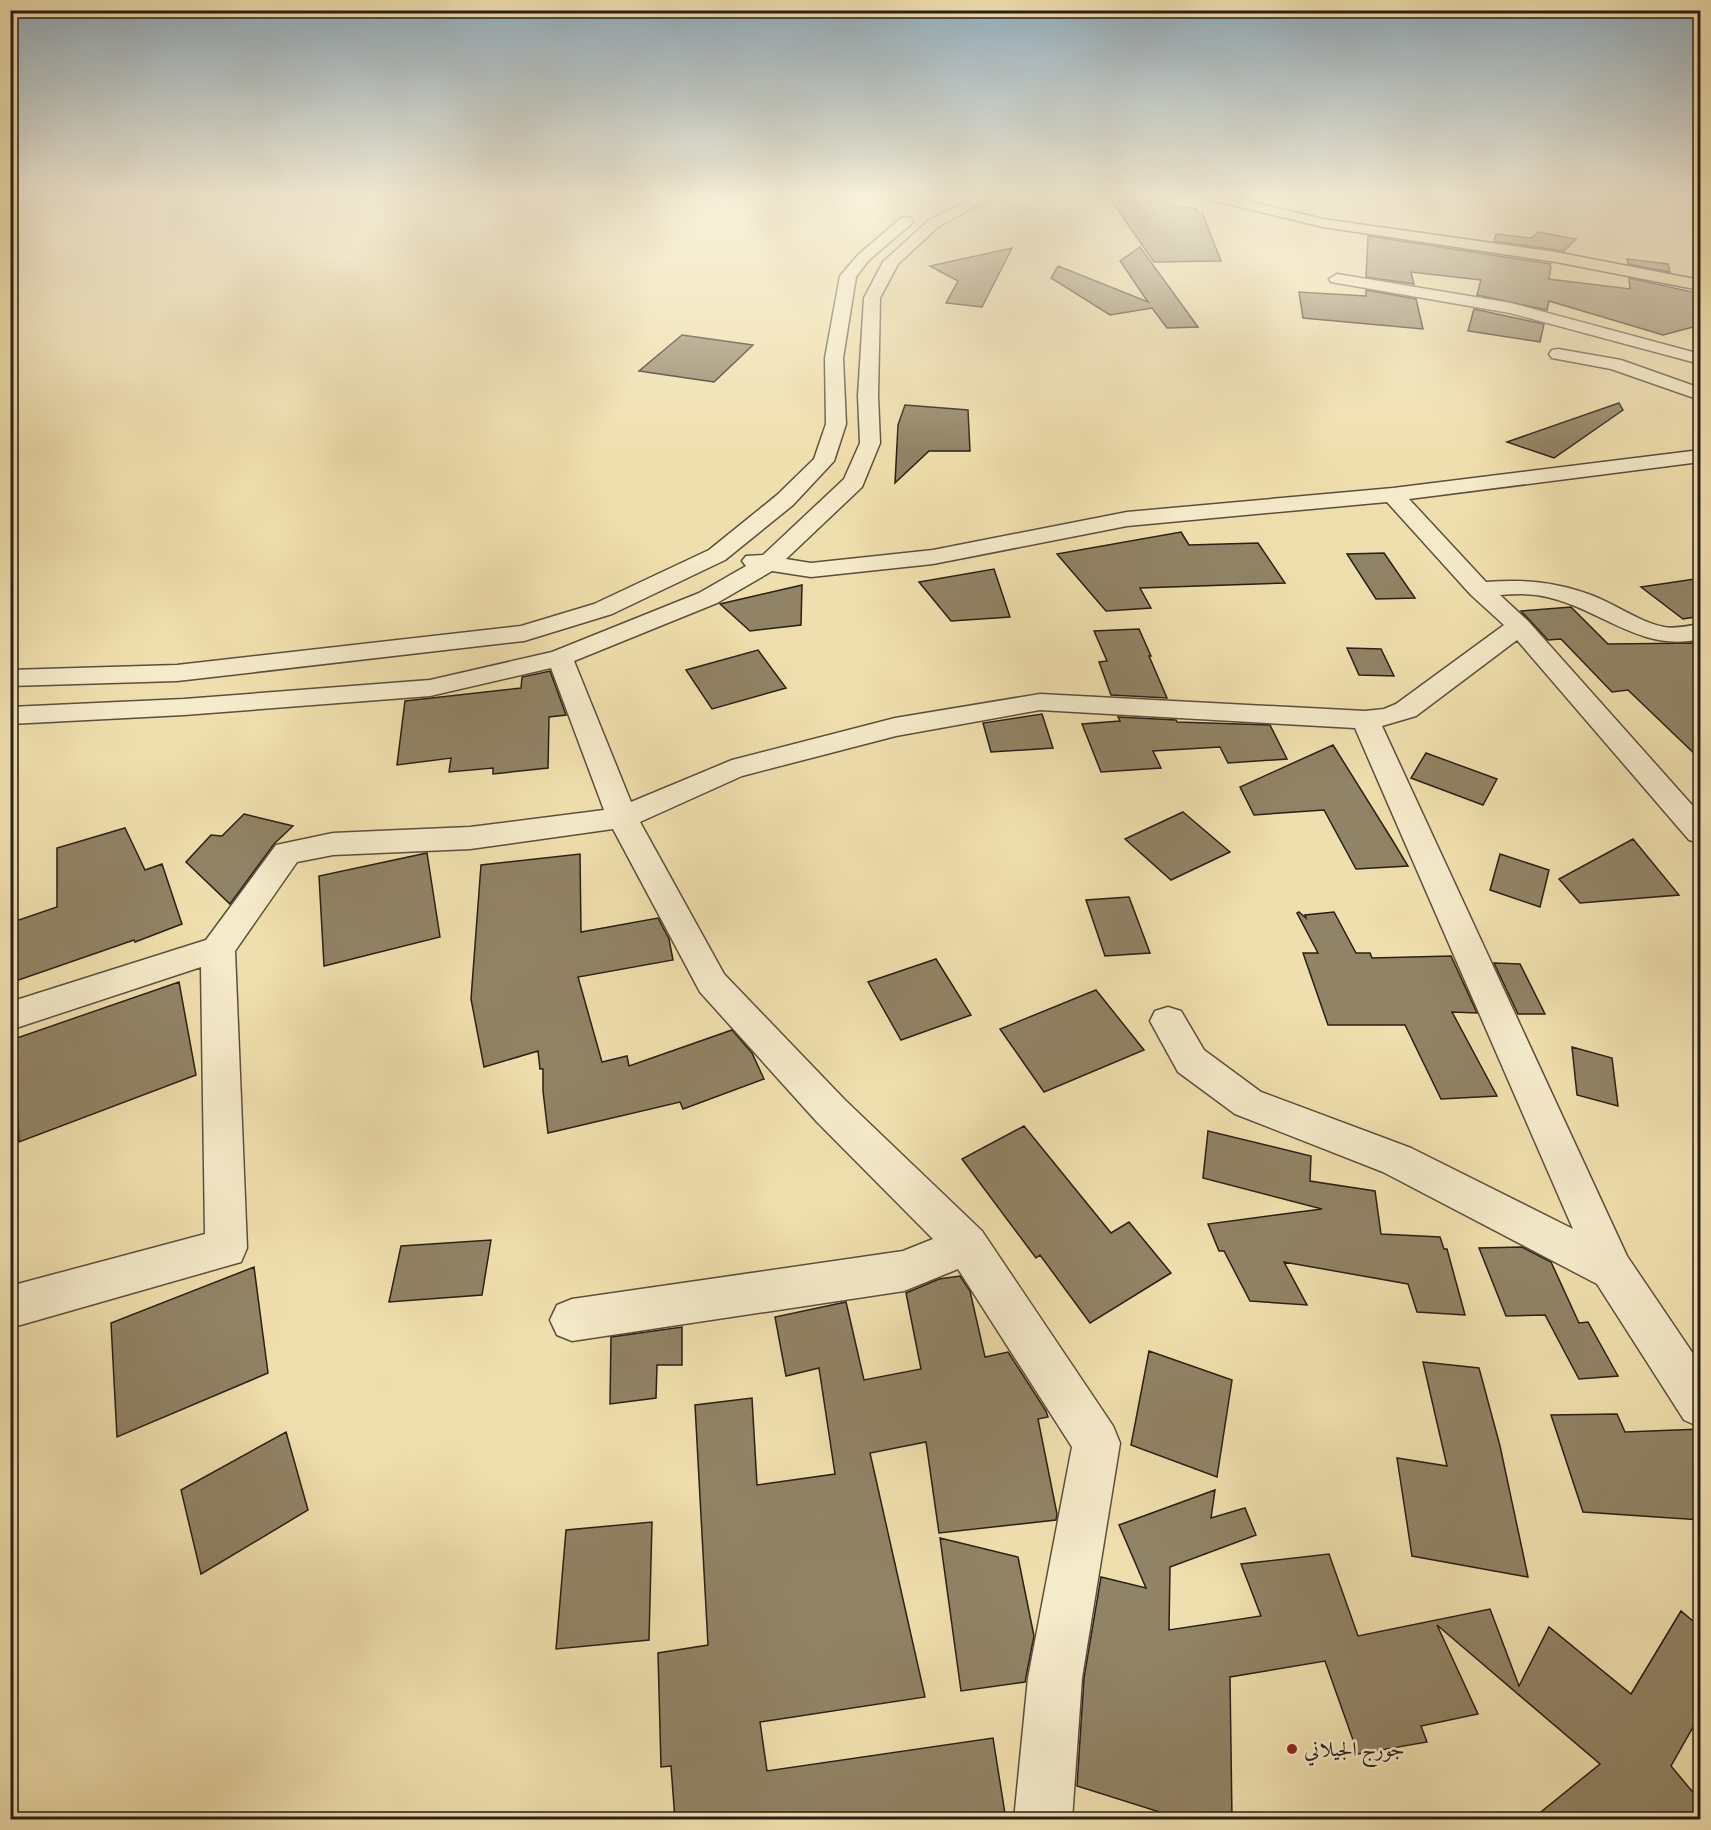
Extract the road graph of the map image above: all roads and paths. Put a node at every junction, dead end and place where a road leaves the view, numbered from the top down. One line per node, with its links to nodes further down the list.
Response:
1 (847, 281): 11 (street)
2 (881, 281): 12 (street)
3 (1352, 281): 7 (street)
4 (1682, 281): 5 (main road)
5 (1701, 285)
6 (1558, 354): 8 (street)
7 (1701, 359)
8 (1701, 394)
9 (1701, 456): 10 (street)
10 (1393, 495): 12 (street); 13 (street)
11 (717, 555): 12 (street); 17 (street)
12 (768, 563): 16 (street)
13 (1480, 590): 14 (street); 15 (street)
14 (1519, 626): 19 (street); 21 (street)
15 (1701, 632)
16 (560, 658): 18 (street); 20 (street)
17 (10, 678)
18 (10, 716)
19 (1365, 720): 20 (street); 26 (street)
20 (622, 818): 22 (street); 25 (street)
21 (1701, 833)
22 (218, 949): 23 (street); 27 (street)
23 (10, 1016)
24 (1168, 1021): 26 (street)
25 (968, 1245): 28 (street); 30 (street)
26 (1612, 1270): 29 (street)
27 (10, 1307)
28 (572, 1320)
29 (1701, 1404)
30 (1043, 1820)

